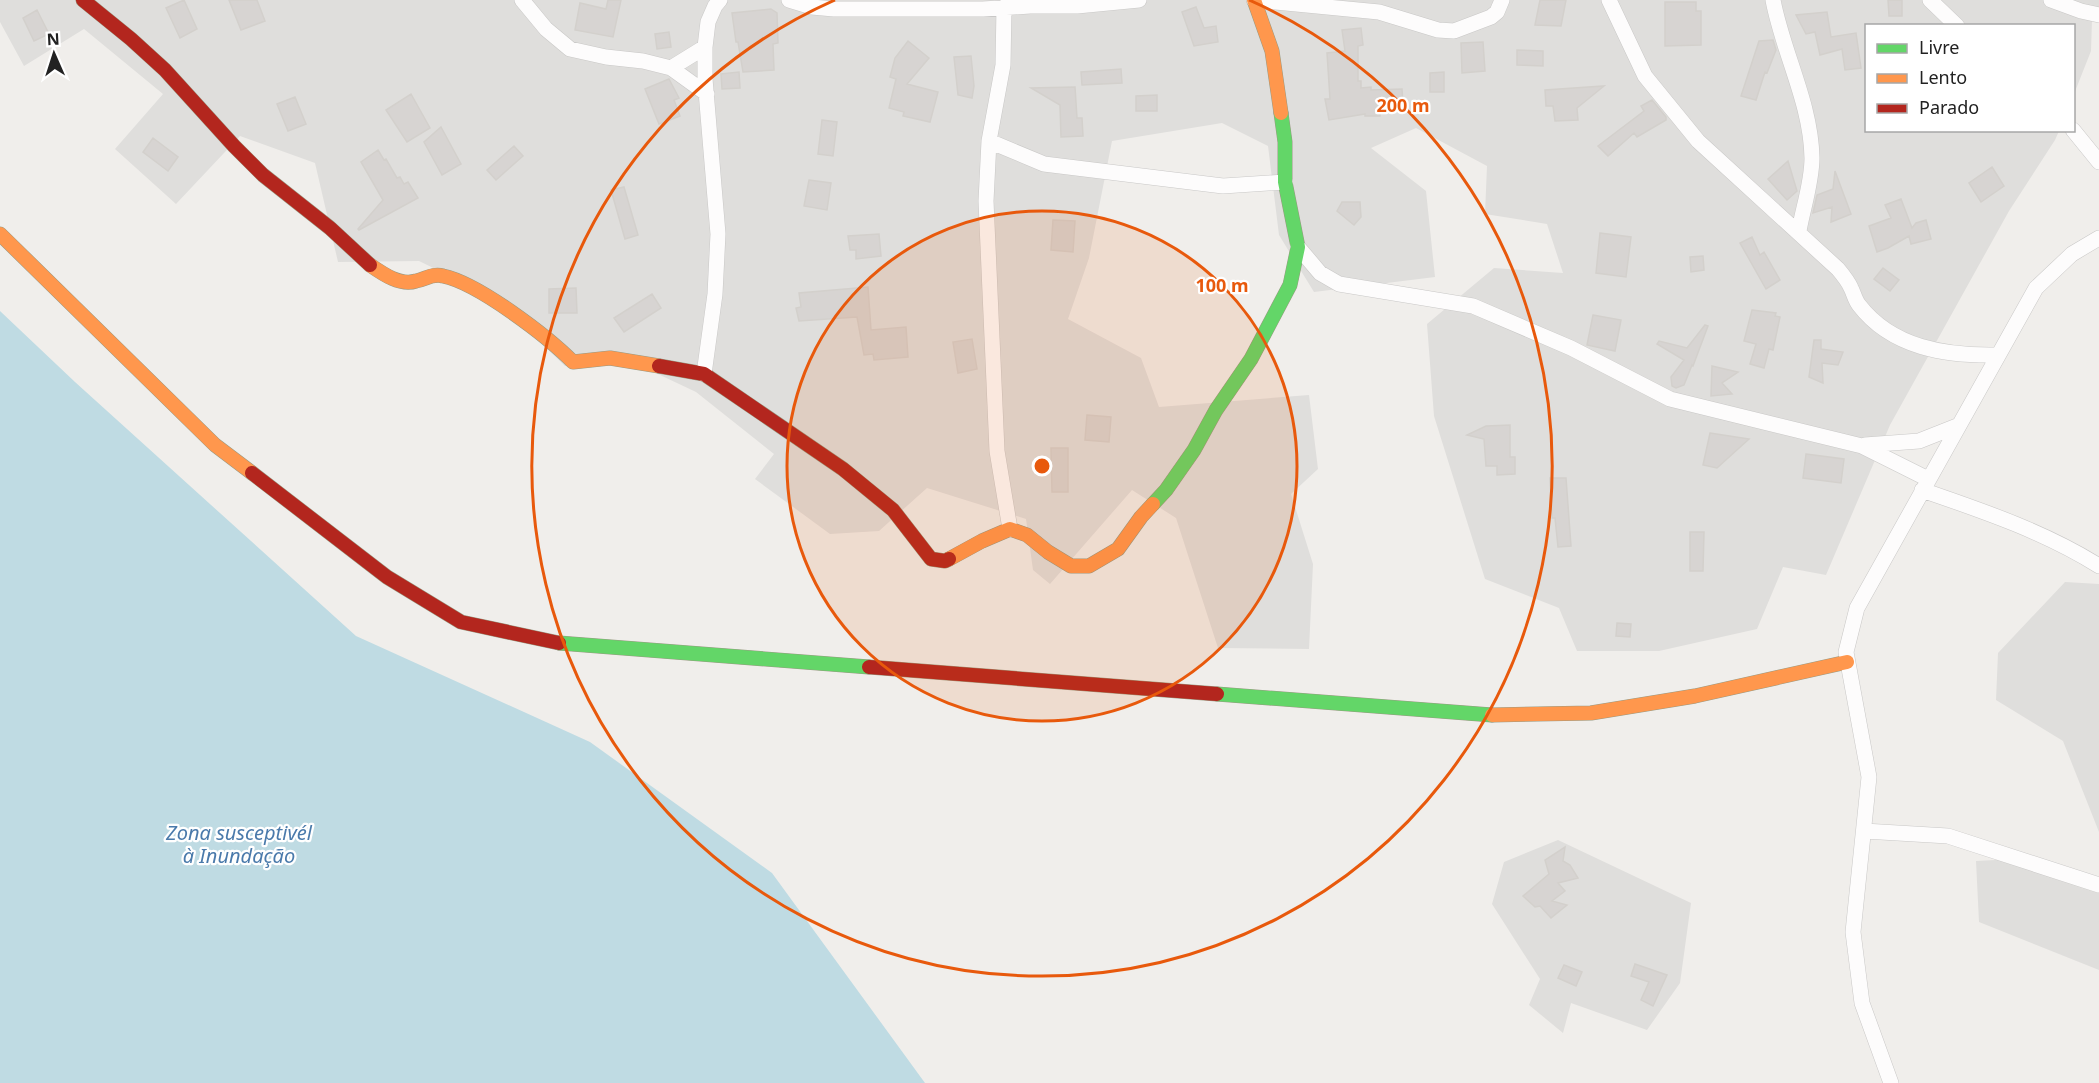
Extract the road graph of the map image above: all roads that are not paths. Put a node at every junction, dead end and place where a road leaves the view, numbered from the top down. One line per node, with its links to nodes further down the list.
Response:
1 (83, 0): 28 (street)
2 (522, 0): 17 (street)
3 (720, 0): 16 (street)
4 (789, 0): 12 (street)
5 (1139, 0): 13 (street)
6 (1254, 0): 7 (street); 22 (street)
7 (1502, 0)
8 (1609, 0): 23 (street)
9 (1773, 0): 23 (street)
10 (1930, 0): 15 (street)
11 (2051, 0): 14 (street)
12 (941, 4): 13 (street)
13 (1004, 7): 20 (street)
14 (2099, 15)
15 (1955, 24)
16 (705, 47): 17 (street); 18 (street)
17 (670, 68): 18 (street)
18 (707, 94): 28 (street)
19 (2075, 132): 21 (street)
20 (989, 141): 22 (street); 32 (street)
21 (2099, 162)
22 (1285, 182): 26 (street)
23 (1798, 231): 27 (street)
24 (0, 234): 34 (street)
25 (2099, 238): 27 (street)
26 (1298, 247): 30 (street); 32 (street)
27 (1997, 355): 29 (street)
28 (704, 374): 32 (street)
29 (1957, 426): 30 (street); 31 (street)
30 (1862, 446): 31 (street)
31 (1925, 484): 33 (street); 34 (street)
32 (1010, 529)
33 (2099, 566)
34 (1847, 662): 35 (street)
35 (1864, 831): 36 (street); 37 (street)
36 (2099, 885)
37 (1891, 1083)

